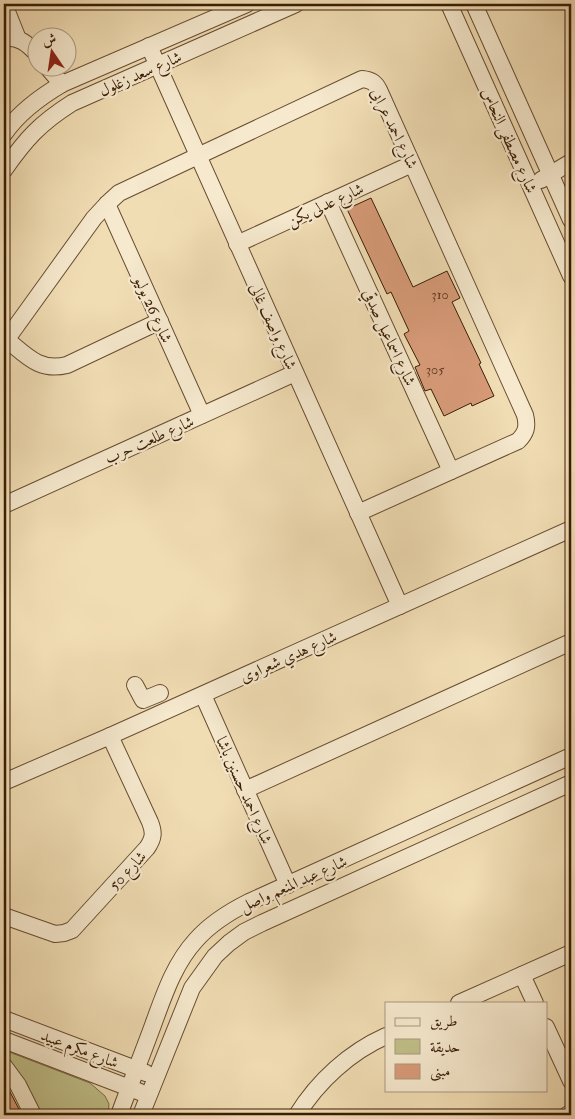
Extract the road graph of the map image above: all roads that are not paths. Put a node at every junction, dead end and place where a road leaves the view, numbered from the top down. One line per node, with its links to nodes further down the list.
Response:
1 (4, 4): 6 (street)
2 (247, 4): 8 (street, شارع سعد زغلول)
3 (296, 4): 9 (street, شارع سعد زغلول)
4 (449, 4): 18 (street, شارع مصطفى النحاس)
5 (474, 4): 17 (street, شارع مصطفى النحاس)
6 (11, 38): 7 (street)
7 (28, 45)
8 (148, 46): 9 (street, شارع واصف غالى); 11 (street, شارع سعد زغلول)
9 (157, 65): 13 (street, شارع واصف غالى); 16 (street, شارع سعد زغلول)
10 (57, 78): 11 (street)
11 (62, 84): 12 (street, شارع سعد زغلول)
12 (4, 134)
13 (198, 156): 15 (street, شارع احمد عرابى); 20 (street, شارع احمد عرابى); 22 (street, شارع واصف غالى)
14 (571, 162): 17 (street)
15 (412, 164): 19 (street, شارع عدلى يكن); 28 (street, شارع احمد عرابى)
16 (4, 170)
17 (551, 175): 18 (street); 21 (street, شارع مصطفى النحاس)
18 (531, 186): 23 (street, شارع مصطفى النحاس)
19 (328, 202): 22 (street, شارع عدلى يكن); 28 (street, شارع اسماعيل صدقي)
20 (107, 204): 24 (street, شارع 26 يوليو); 25 (street, شارع احمد عرابى)
21 (571, 220)
22 (237, 244): 26 (street, شارع واصف غالى)
23 (571, 276)
24 (160, 321): 25 (street); 27 (street, شارع 26 يوليو)
25 (5, 341)
26 (295, 373): 27 (street, شارع طلعت حرب); 30 (street, شارع واصف غالى)
27 (202, 415): 29 (street, شارع طلعت حرب)
28 (451, 471): 30 (street, شارع احمد عرابى)
29 (4, 505)
30 (358, 513): 32 (street, شارع واصف غالى)
31 (571, 529): 32 (street, شارع هدي شعراوى)
32 (400, 606): 35 (street, شارع هدي شعراوى)
33 (571, 642): 41 (street)
34 (135, 686): 36 (street)
35 (203, 695): 36 (street, شارع هدي شعراوى); 41 (street, شارع احمد حسنين باشا)
36 (158, 715): 37 (street, شارع هدي شعراوى)
37 (110, 736): 39 (street, شارع هدي شعراوى); 45 (street, شارع 50)
38 (571, 756): 42 (street, شارع عبد المنعم واصل)
39 (4, 782)
40 (571, 782): 43 (street, شارع عبد المنعم واصل)
41 (245, 790): 44 (street, شارع احمد حسنين باشا)
42 (433, 819): 43 (street); 44 (street, شارع عبد المنعم واصل)
43 (442, 841): 56 (street, شارع عبد المنعم واصل)
44 (288, 885): 55 (street, شارع عبد المنعم واصل)
45 (4, 916)
46 (571, 953): 47 (street)
47 (522, 975): 48 (street); 49 (street)
48 (461, 1002)
49 (535, 1002)
50 (4, 1019): 55 (street, شارع مكرم عبيد)
51 (548, 1031): 57 (street)
52 (385, 1036): 64 (street)
53 (4, 1040): 58 (street, شارع مكرم عبيد)
54 (4, 1066): 61 (street)
55 (136, 1069): 56 (street, شارع مكرم عبيد); 58 (street, شارع عبد المنعم واصل)
56 (155, 1077): 59 (street, شارع عبد المنعم واصل)
57 (571, 1081)
58 (129, 1088): 59 (street, شارع مكرم عبيد); 62 (street, شارع عبد المنعم واصل)
59 (148, 1096): 63 (street, شارع عبد المنعم واصل)
60 (571, 1114): 65 (street)
61 (33, 1115)
62 (119, 1115)
63 (141, 1115)
64 (297, 1115)
65 (567, 1115)

